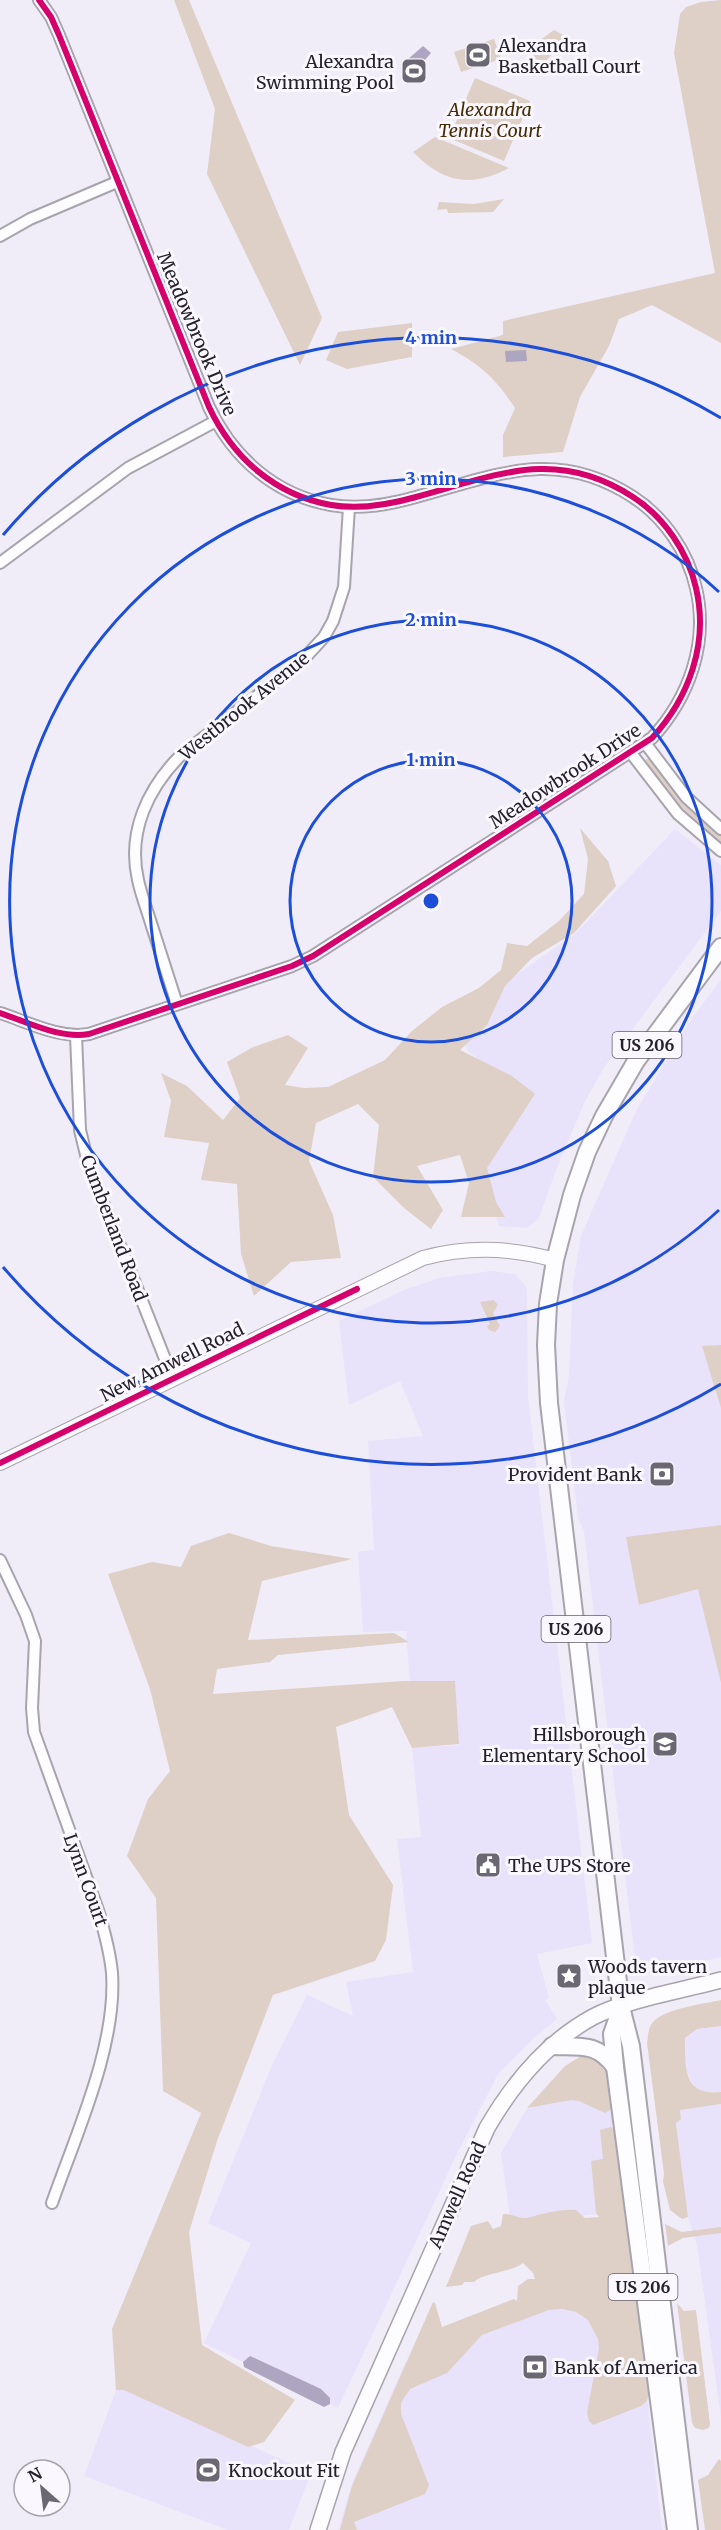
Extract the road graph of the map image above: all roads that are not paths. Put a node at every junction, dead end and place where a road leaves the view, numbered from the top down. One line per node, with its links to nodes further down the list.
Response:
1 (39, 0): 2 (street, Meadowbrook Drive)
2 (117, 182): 3 (street); 4 (street, Meadowbrook Drive)
3 (0, 236)
4 (216, 422): 5 (street, Meadowbrook Drive); 6 (street)
5 (349, 507): 7 (street, Meadowbrook Drive); 12 (street, Westbrook Avenue)
6 (0, 563)
7 (645, 743): 8 (street, Meadowbrook Drive); 9 (street, Meadowbrook Drive)
8 (631, 753): 10 (street, Meadowbrook Drive); 12 (street, Meadowbrook Drive)
9 (721, 829)
10 (721, 851)
11 (721, 946): 15 (main road, US 206)
12 (177, 1004): 14 (street, Meadowbrook Drive)
13 (0, 1013): 14 (street)
14 (76, 1036): 16 (street, Cumberland Road)
15 (555, 1260): 16 (street, New Amwell Road); 20 (main road, US 206)
16 (173, 1379): 17 (street, New Amwell Road)
17 (0, 1463)
18 (0, 1560): 23 (street, Lynn Court)
19 (721, 1980): 20 (main road, Amwell Road)
20 (621, 2007): 21 (main road, Amwell Road); 22 (main road, US 206); 26 (main road, US 206)
21 (552, 2046): 22 (main road); 24 (main road, Amwell Road)
22 (615, 2067): 25 (main road, US 206)
23 (52, 2203)
24 (318, 2530)
25 (676, 2530)
26 (689, 2530)

